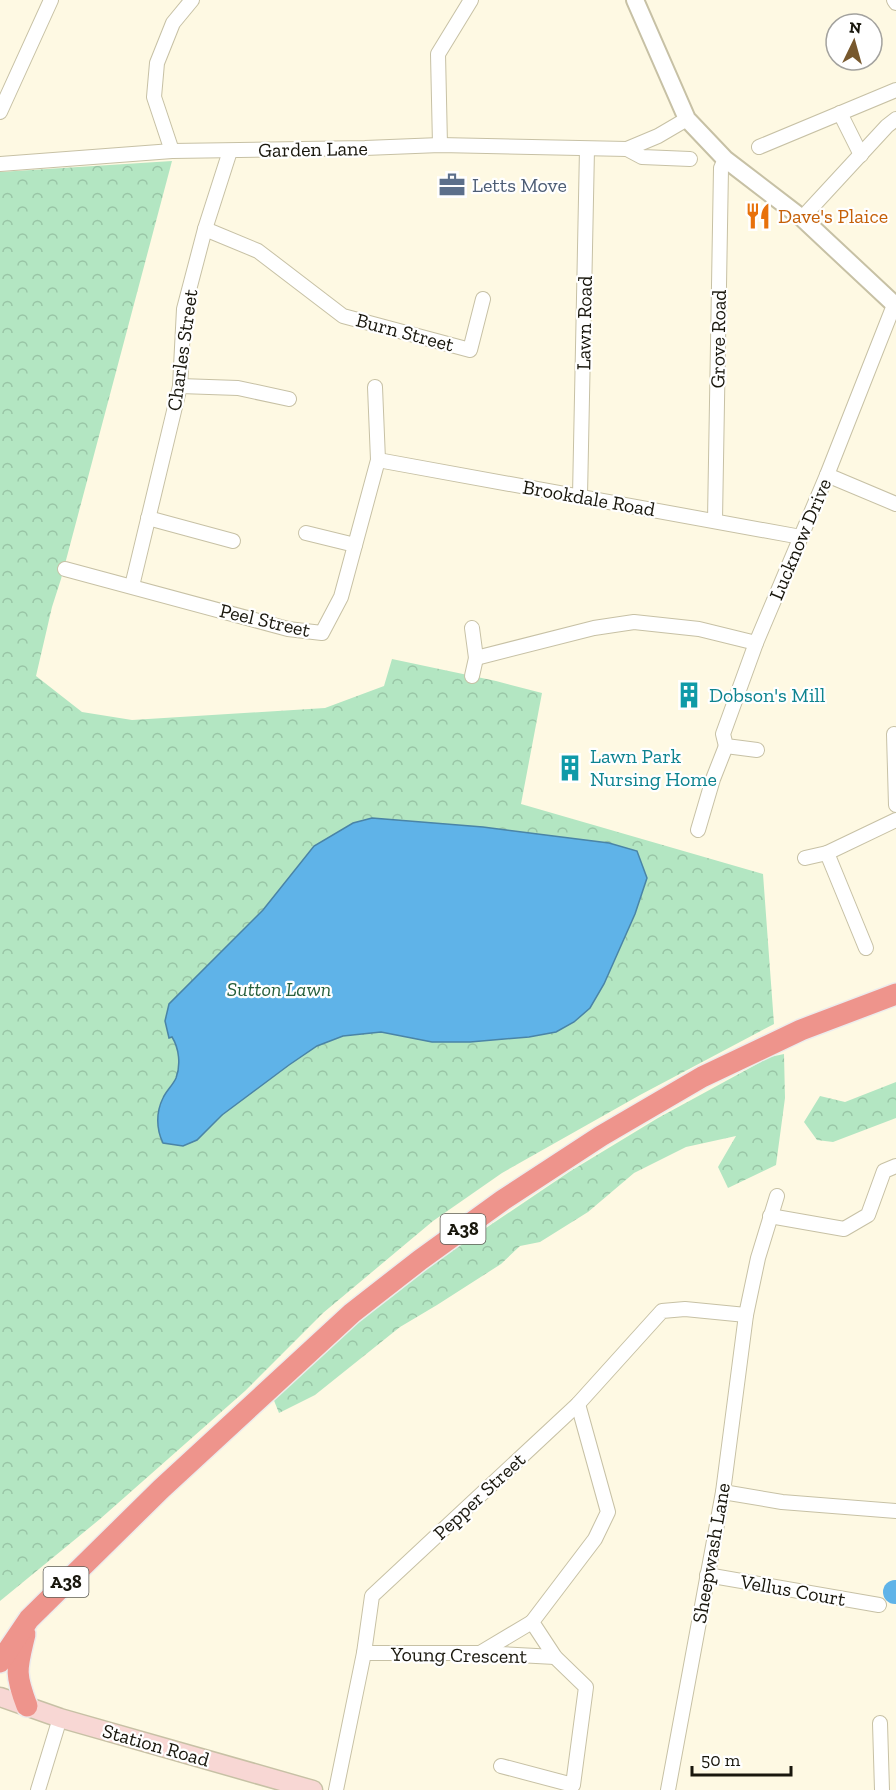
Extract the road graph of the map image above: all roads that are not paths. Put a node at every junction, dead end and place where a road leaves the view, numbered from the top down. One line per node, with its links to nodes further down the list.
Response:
1 (51, 0): 6 (street)
2 (192, 0): 15 (street)
3 (635, 0): 9 (street)
4 (465, 3): 11 (street)
5 (896, 90): 8 (street)
6 (4, 93): 7 (street)
7 (0, 112)
8 (840, 113): 12 (street); 17 (street)
9 (687, 119): 14 (street, Garden Lane); 19 (street)
10 (896, 120): 17 (street)
11 (440, 145): 13 (street, Garden Lane); 16 (street, Garden Lane)
12 (759, 147)
13 (587, 149): 14 (street, Garden Lane); 30 (street, Lawn Road)
14 (627, 149): 18 (street, Garden Lane)
15 (172, 151): 16 (street, Garden Lane); 20 (street, Garden Lane)
16 (230, 151): 22 (street, Charles Street)
17 (861, 155): 21 (street)
18 (690, 159)
19 (725, 159): 21 (street); 33 (street, Grove Road)
20 (0, 164)
21 (802, 218): 24 (street)
22 (205, 229): 23 (street, Burn Street); 25 (street, Charles Street)
23 (483, 299)
24 (895, 305): 29 (street, Lucknow Drive)
25 (180, 386): 27 (street); 32 (street, Charles Street)
26 (375, 387): 28 (street, Peel Street)
27 (289, 399)
28 (378, 460): 30 (street, Brookdale Road); 37 (street, Peel Street)
29 (827, 475): 31 (street); 35 (street, Lucknow Drive)
30 (580, 496): 33 (street, Brookdale Road)
31 (896, 504)
32 (148, 518): 36 (street); 39 (street, Charles Street)
33 (715, 520): 35 (street, Brookdale Road)
34 (306, 532): 37 (street)
35 (801, 537): 41 (street, Lucknow Drive)
36 (233, 541)
37 (355, 546): 39 (street, Peel Street)
38 (65, 569): 39 (street, Peel Street)
39 (132, 586)
40 (472, 628): 42 (street)
41 (756, 643): 42 (street); 45 (street, Lucknow Drive)
42 (476, 658): 43 (street)
43 (472, 676)
44 (894, 734): 47 (street)
45 (726, 746): 46 (street); 49 (street, Lucknow Drive)
46 (757, 750)
47 (896, 805)
48 (896, 820): 50 (street)
49 (698, 830)
50 (827, 853): 51 (street); 52 (street)
51 (805, 858)
52 (866, 948)
53 (896, 994): 63 (highway, A38)
54 (896, 1166): 56 (street)
55 (777, 1196): 56 (street, Sheepwash Lane)
56 (770, 1216): 57 (street, Sheepwash Lane)
57 (746, 1315): 58 (street, Pepper Street); 59 (street, Sheepwash Lane)
58 (578, 1404): 64 (street, Young Crescent); 66 (street, Pepper Street)
59 (723, 1492): 60 (street); 61 (street, Sheepwash Lane)
60 (896, 1511)
61 (707, 1575): 62 (street, Vellus Court); 79 (street, Sheepwash Lane)
62 (879, 1605)
63 (29, 1618): 65 (highway, A38); 69 (highway, A38); 71 (highway)
64 (531, 1622): 67 (street); 68 (street, Young Crescent)
65 (0, 1633)
66 (364, 1653): 67 (street, Young Crescent); 78 (street, Pepper Street)
67 (480, 1653): 68 (street, Young Crescent)
68 (555, 1657): 74 (street, Young Crescent)
69 (0, 1662)
70 (0, 1697): 71 (main road, Station Road)
71 (27, 1706): 72 (main road, Station Road)
72 (60, 1718): 75 (main road, Station Road); 76 (street)
73 (880, 1723): 80 (street)
74 (501, 1766)
75 (278, 1785): 77 (main road, Station Road)
76 (38, 1790)
77 (313, 1790)
78 (336, 1790)
79 (668, 1790)
80 (882, 1790)

